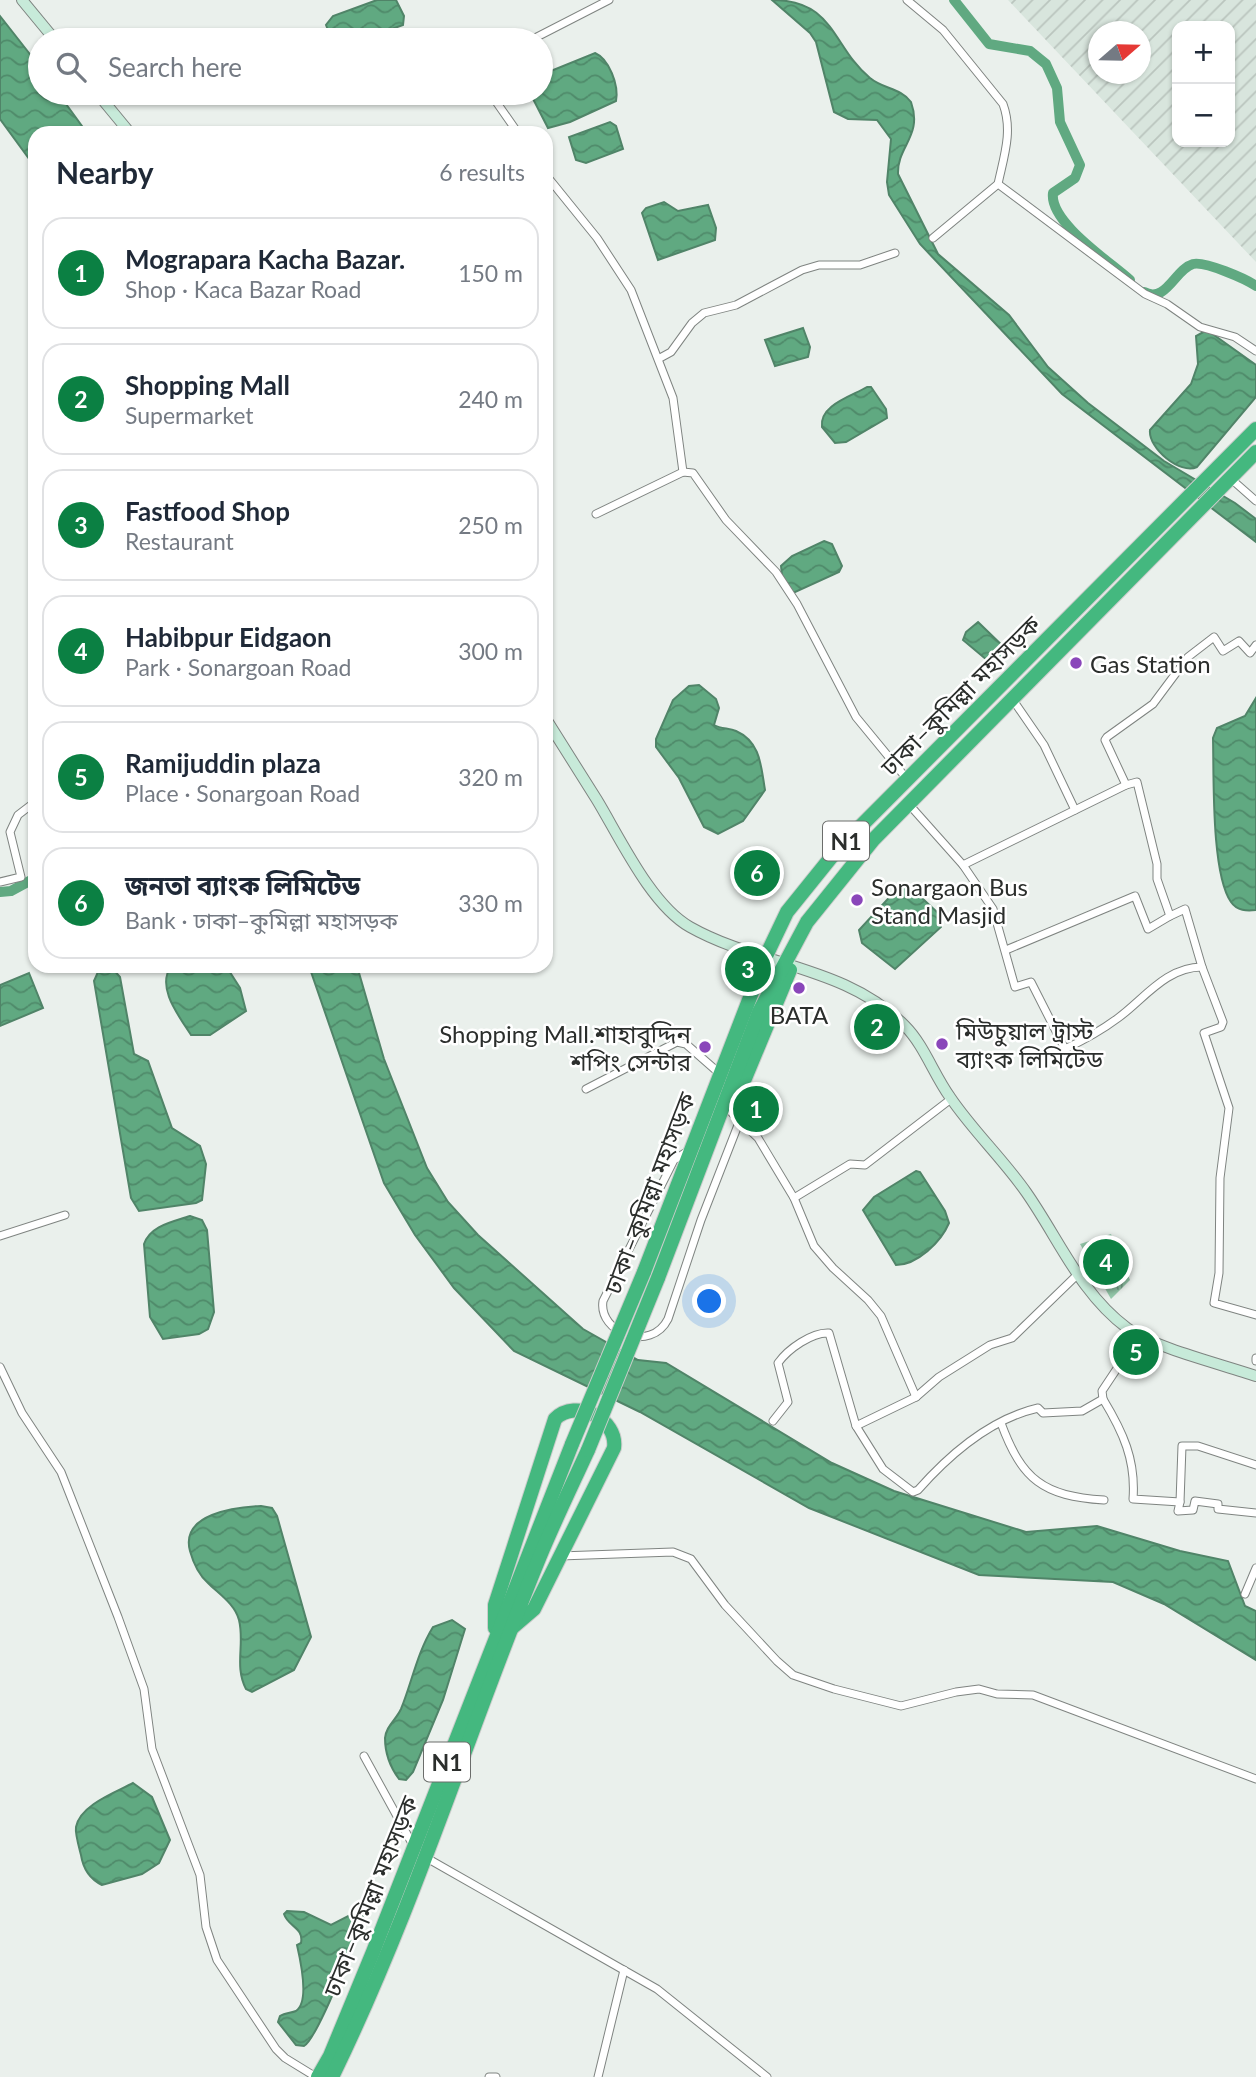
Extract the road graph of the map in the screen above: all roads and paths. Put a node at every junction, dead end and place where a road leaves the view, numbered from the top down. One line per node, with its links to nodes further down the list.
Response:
1 (22, 0): 4 (main road)
2 (609, 0): 5 (street)
3 (907, 0): 11 (street)
4 (45, 28)
5 (553, 29)
6 (107, 105): 8 (main road)
7 (498, 105): 9 (street)
8 (124, 126)
9 (512, 126)
10 (553, 184): 15 (street)
11 (998, 184): 12 (street); 14 (street)
12 (933, 238)
13 (895, 253): 15 (street)
14 (1256, 351)
15 (660, 358): 18 (street)
16 (1256, 429): 19 (highway, ঢাকা–কুমিল্লা মহাসড়ক / N1)
17 (1254, 455): 19 (highway, N1)
18 (683, 472): 21 (street); 26 (street)
19 (1222, 480): 20 (street); 23 (highway, ঢাকা–কুমিল্লা মহাসড়ক / N1); 26 (highway, ঢাকা–কুমিল্লা মহাসড়ক / N1)
20 (1256, 502)
21 (596, 514)
22 (1256, 645): 27 (street)
23 (1013, 700): 24 (highway, ঢাকা–কুমিল্লা মহাসড়ক / N1); 30 (street)
24 (999, 712): 29 (highway); 36 (highway, ঢাকা–কুমিল্লা মহাসড়ক / N1)
25 (553, 730): 35 (main road)
26 (908, 779): 35 (highway, ঢাকা–কুমিল্লা মহাসড়ক / N1)
27 (1126, 785): 30 (street); 33 (street)
28 (28, 807): 32 (street)
29 (914, 810): 31 (street); 36 (highway)
30 (1075, 810): 31 (street)
31 (963, 865): 34 (street)
32 (0, 882)
33 (1170, 916): 34 (street); 37 (street)
34 (1006, 950): 37 (street)
35 (766, 956): 36 (main road); 38 (highway, ঢাকা–কুমিল্লা মহাসড়ক / N1)
36 (788, 963): 40 (main road); 41 (highway); 44 (highway, ঢাকা–কুমিল্লা মহাসড়ক / N1)
37 (1202, 967): 48 (street)
38 (719, 1073): 39 (street); 42 (highway, ঢাকা–কুমিল্লা মহাসড়ক / N1)
39 (586, 1089)
40 (951, 1099): 43 (street); 47 (main road)
41 (736, 1116): 42 (street); 43 (street); 44 (highway)
42 (692, 1148): 65 (highway, ঢাকা–কুমিল্লা মহাসড়ক / N1, bridge)
43 (794, 1198): 52 (street)
44 (686, 1209): 64 (highway, ঢাকা–কুমিল্লা মহাসড়ক / N1, bridge)
45 (65, 1216): 46 (street)
46 (0, 1236)
47 (1077, 1275): 49 (main road); 52 (street)
48 (1256, 1315)
49 (1140, 1334): 51 (main road); 53 (street)
50 (0, 1367): 70 (street)
51 (1256, 1376)
52 (916, 1397): 56 (street)
53 (1102, 1399): 55 (street); 59 (street)
54 (773, 1421): 56 (street)
55 (1001, 1423): 56 (street); 58 (street)
56 (856, 1426)
57 (1256, 1465): 59 (street)
58 (1104, 1500)
59 (1180, 1502): 60 (street)
60 (1256, 1513)
61 (559, 1556): 64 (highway); 65 (highway); 67 (street)
62 (1256, 1568): 63 (street)
63 (1245, 1594)
64 (513, 1627): 68 (highway, ঢাকা–কুমিল্লা মহাসড়ক / N1)
65 (495, 1636): 68 (highway, ঢাকা–কুমিল্লা মহাসড়ক / N1)
66 (364, 1756): 68 (street)
67 (1256, 1779)
68 (419, 1852): 69 (street); 70 (highway, ঢাকা–কুমিল্লা মহাসড়ক / N1); 71 (highway, ঢাকা–কুমিল্লা মহাসড়ক / N1)
69 (624, 1970): 74 (street); 75 (street)
70 (317, 2077)
71 (332, 2077)
72 (489, 2077): 73 (street)
73 (496, 2077)
74 (598, 2077)
75 (767, 2077)

